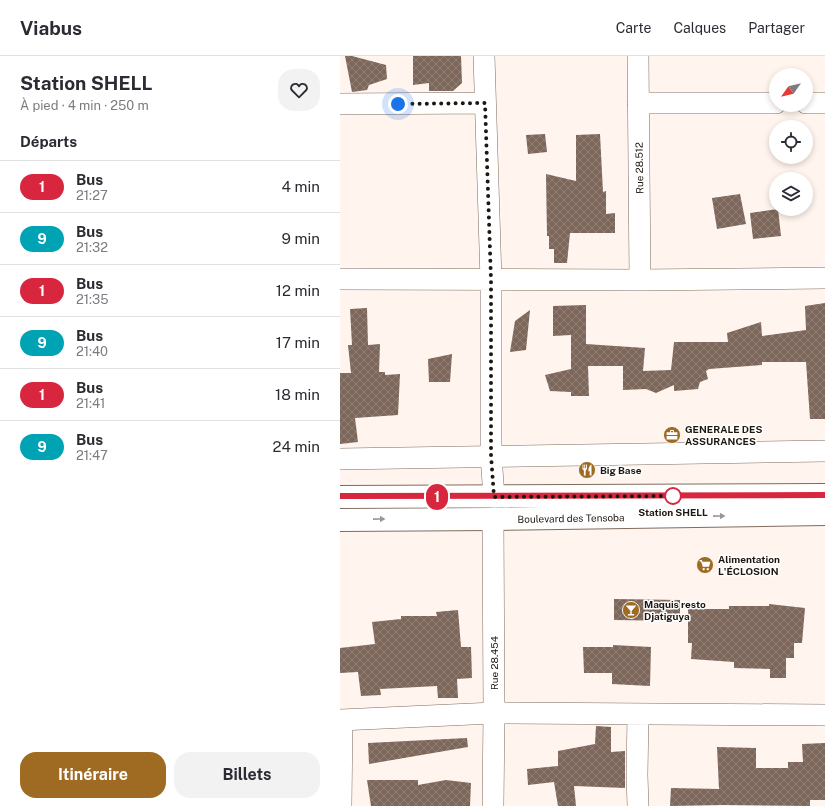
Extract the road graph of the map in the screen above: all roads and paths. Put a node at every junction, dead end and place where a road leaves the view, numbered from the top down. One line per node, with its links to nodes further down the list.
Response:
1 (484, 56): 4 (street)
2 (638, 56): 5 (street, Rue 28.512)
3 (825, 102): 7 (street)
4 (485, 103): 8 (street); 11 (street)
5 (638, 103): 6 (street); 12 (street, Rue 28.512)
6 (769, 103)
7 (813, 103)
8 (340, 104)
9 (825, 278): 12 (street)
10 (340, 279): 11 (street)
11 (491, 280): 12 (street); 14 (street)
12 (640, 280)
13 (825, 451): 14 (street)
14 (491, 455): 15 (street); 18 (street)
15 (340, 459)
16 (825, 495): 18 (main road, Boulevard des Tensoba)
17 (340, 496): 18 (main road, Boulevard des Tensoba)
18 (494, 497)
19 (825, 514): 20 (main road, Boulevard des Tensoba, one-way to 19)
20 (493, 519): 21 (main road, Boulevard des Tensoba, one-way to 20); 22 (street, Rue 28.454)
21 (340, 520)
22 (494, 713): 23 (street); 25 (street); 27 (street, Rue 28.454)
23 (638, 715): 24 (street); 28 (street)
24 (825, 716)
25 (341, 720): 26 (street)
26 (341, 806)
27 (493, 806)
28 (638, 806)

